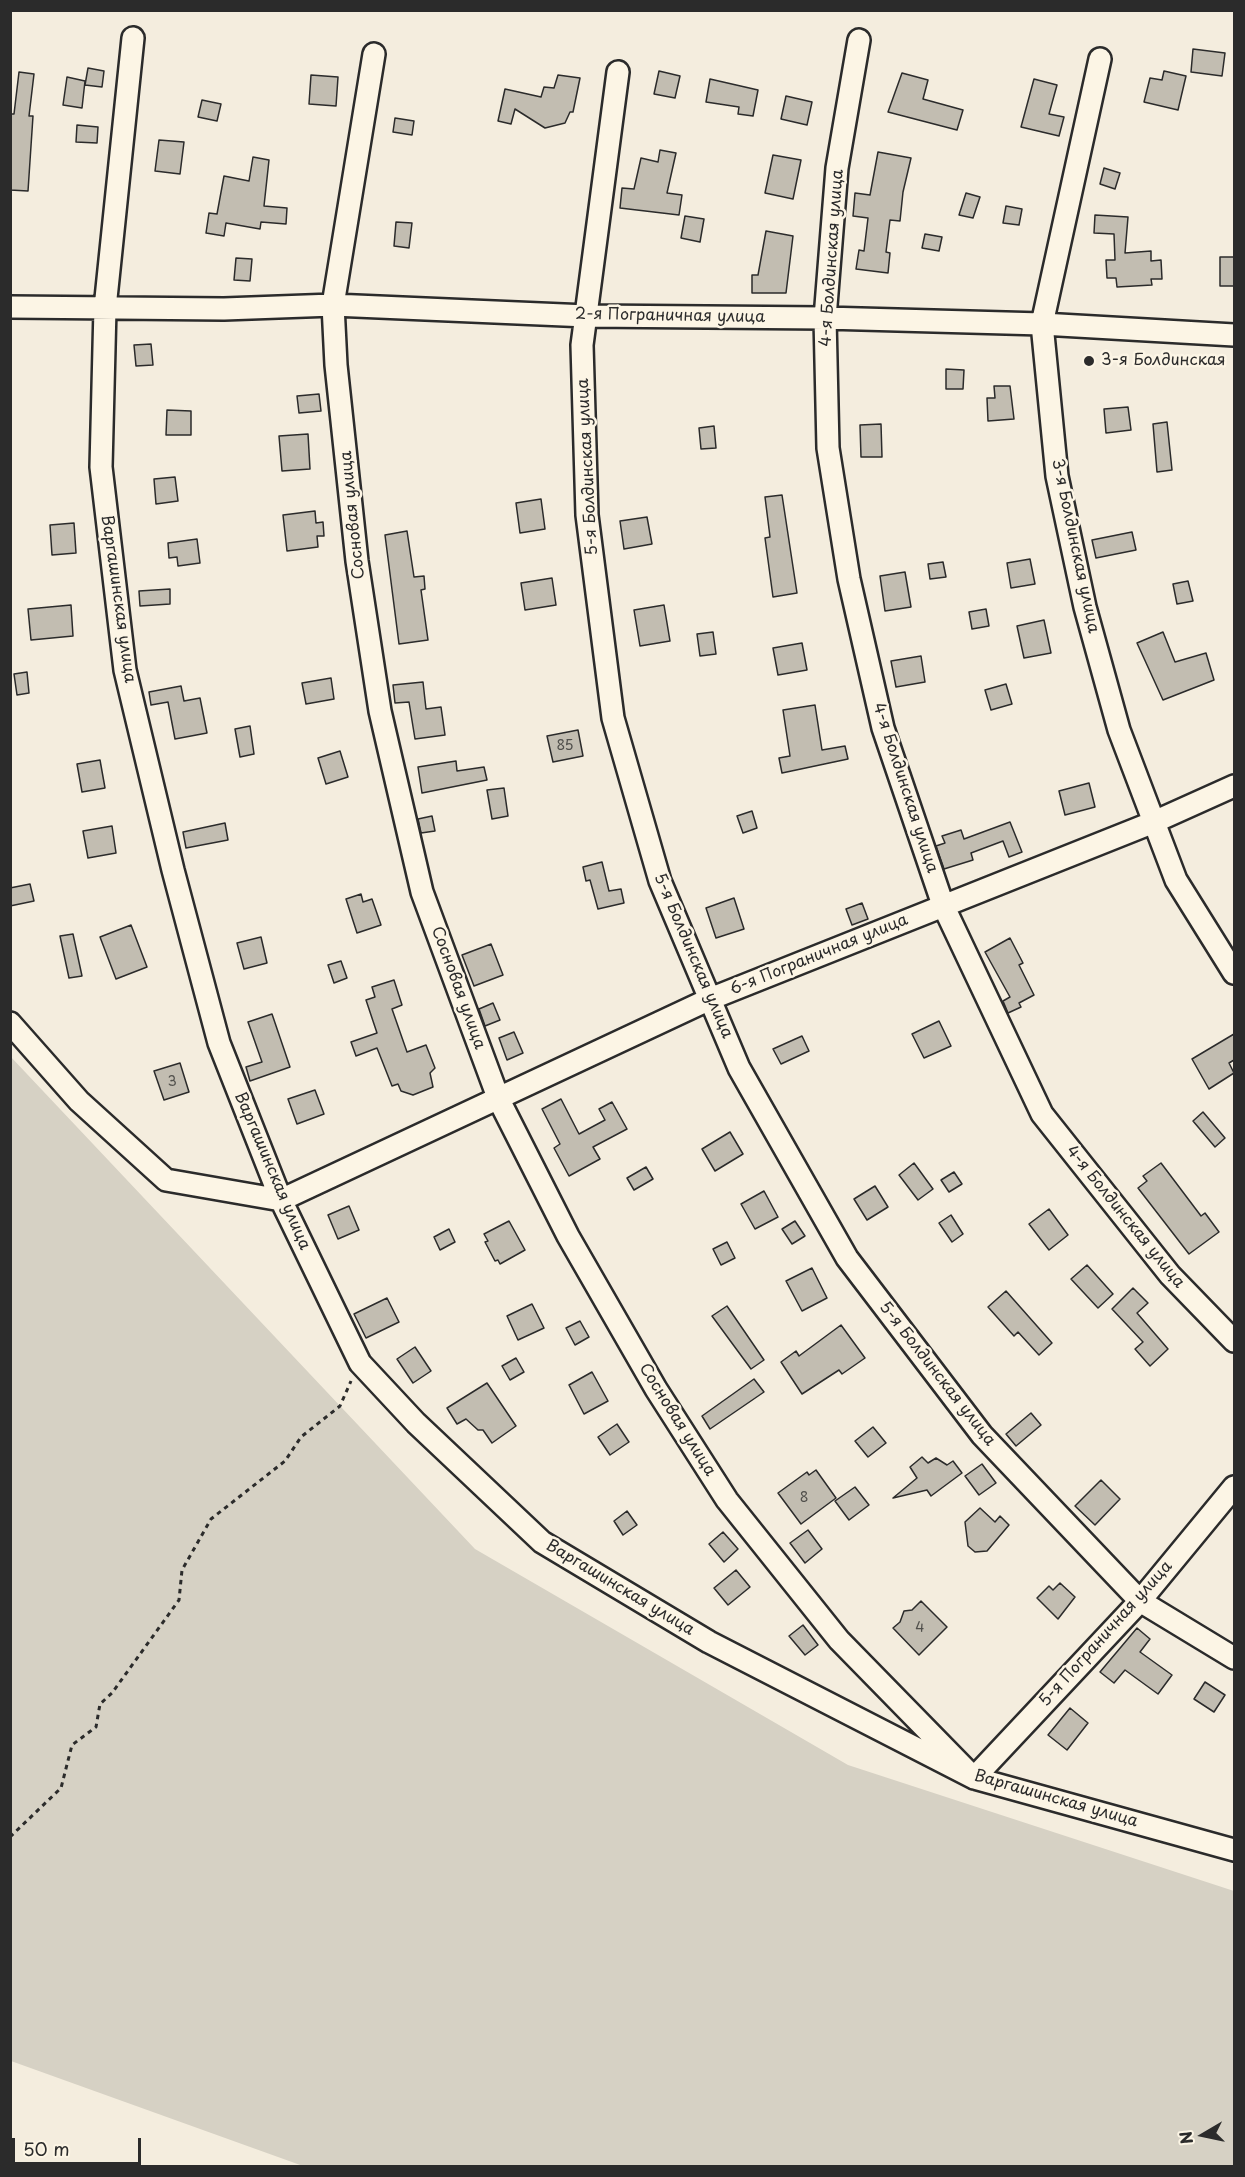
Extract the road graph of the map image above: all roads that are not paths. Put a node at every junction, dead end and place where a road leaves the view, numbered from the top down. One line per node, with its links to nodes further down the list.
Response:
1 (133, 38): 8 (street, Варгашинская улица)
2 (860, 40): 10 (street, 4-я Болдинская улица)
3 (374, 54): 6 (street, Сосновая улица)
4 (1100, 58): 11 (street, 3-я Болдинская улица)
5 (618, 72): 9 (street, 5-я Болдинская улица)
6 (333, 305): 8 (street, 2-я Пограничная улица); 9 (street, 2-я Пограничная улица); 19 (street, Сосновая улица)
7 (10, 307): 8 (street, 2-я Пограничная улица)
8 (105, 308): 20 (street, Варгашинская улица)
9 (587, 316): 10 (street, 2-я Пограничная улица); 17 (street, 5-я Болдинская улица)
10 (825, 318): 11 (street, 2-я Пограничная улица); 15 (street, 4-я Болдинская улица)
11 (1042, 324): 12 (street, 2-я Пограничная улица); 14 (street, 3-я Болдинская улица)
12 (1234, 335)
13 (1234, 786): 14 (street, 6-я Пограничная улица)
14 (1154, 822): 15 (street, 6-я Пограничная улица); 16 (street, 3-я Болдинская улица)
15 (943, 905): 17 (street, 6-я Пограничная улица); 21 (street, 4-я Болдинская улица)
16 (1234, 973)
17 (710, 999): 19 (street, 6-я Пограничная улица); 23 (street, 5-я Болдинская улица)
18 (10, 1023): 20 (street)
19 (499, 1100): 20 (street, 6-я Пограничная улица); 25 (street, Сосновая улица)
20 (280, 1200): 25 (street, Варгашинская улица)
21 (1234, 1341)
22 (1234, 1487): 23 (street, 5-я Пограничная улица)
23 (1140, 1601): 24 (street, 5-я Болдинская улица); 25 (street, 5-я Пограничная улица)
24 (1234, 1658)
25 (974, 1778): 26 (street, Варгашинская улица)
26 (1234, 1850)

